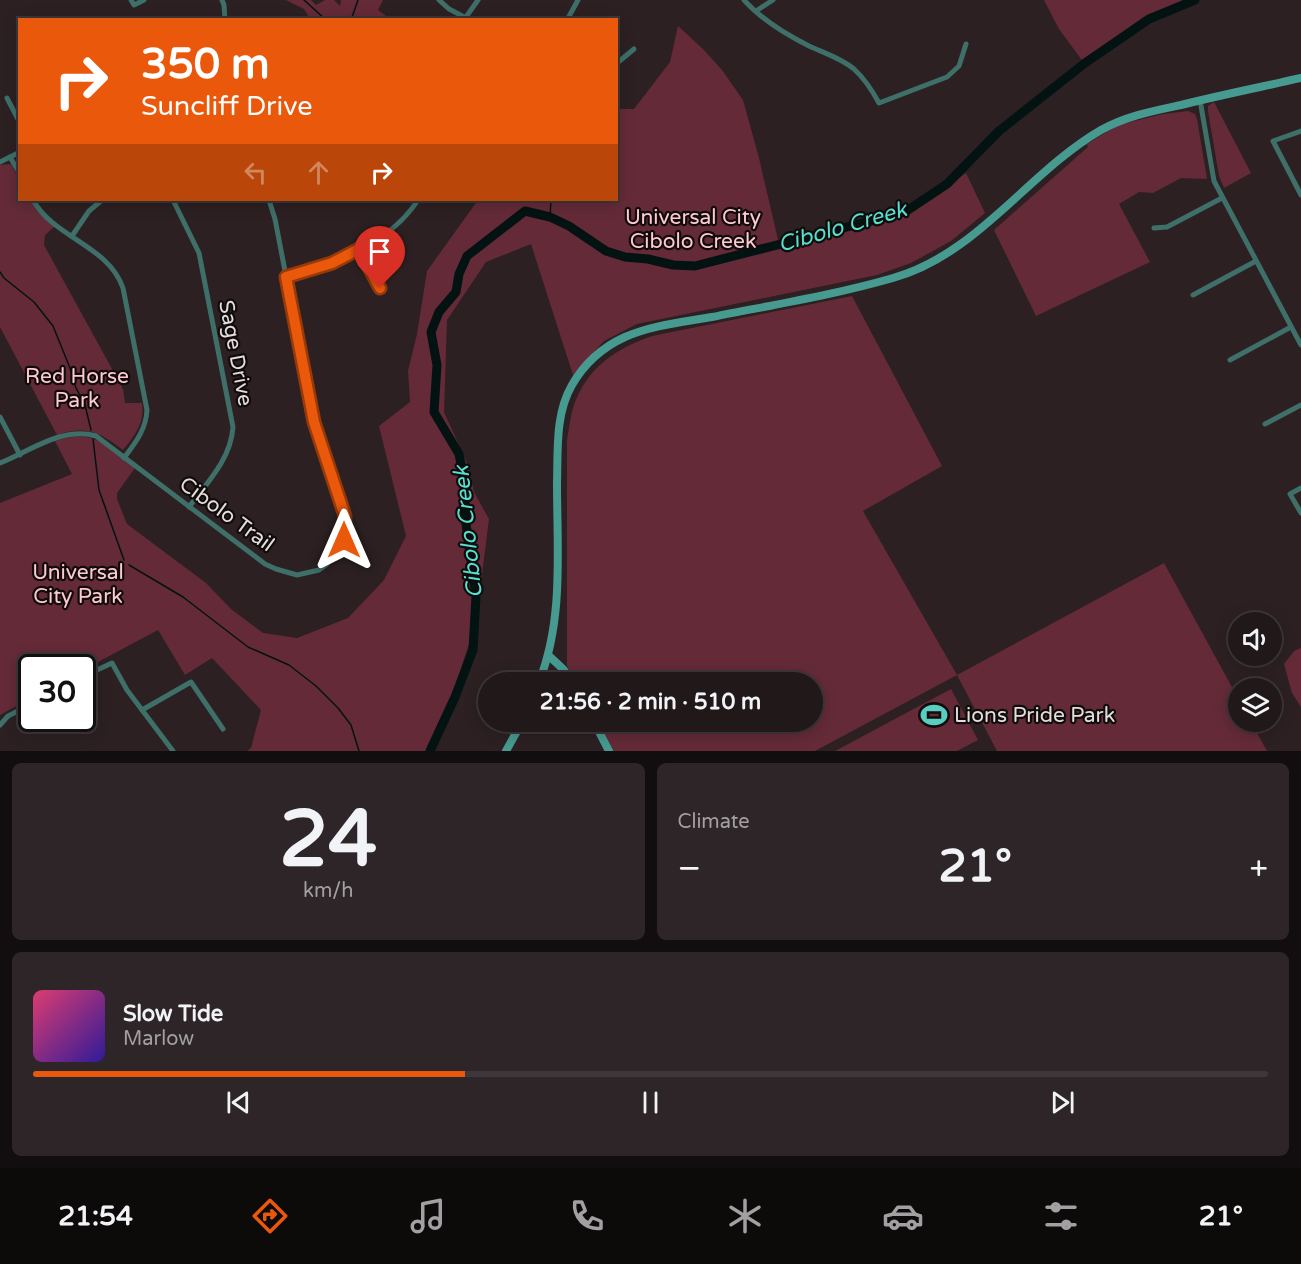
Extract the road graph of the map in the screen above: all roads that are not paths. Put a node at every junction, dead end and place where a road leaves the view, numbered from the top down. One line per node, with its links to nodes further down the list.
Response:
1 (131, 0): 2 (street)
2 (144, 0)
3 (222, 0): 10 (street)
4 (439, 0): 11 (street)
5 (478, 0): 11 (street)
6 (578, 0): 12 (street)
7 (744, 0): 9 (street)
8 (773, 0): 9 (street)
9 (756, 11): 13 (street)
10 (226, 18)
11 (468, 18)
12 (568, 18)
13 (966, 44)
14 (634, 49): 15 (street)
15 (618, 62)
16 (1301, 78): 18 (main road)
17 (7, 98): 19 (street)
18 (1200, 100): 26 (street); 51 (main road)
19 (18, 119)
20 (1301, 131): 25 (street)
21 (18, 153): 22 (street)
22 (10, 157): 23 (street); 24 (street)
23 (0, 162)
24 (18, 171)
25 (1301, 195)
26 (1222, 198): 32 (street); 35 (street)
27 (34, 201): 33 (street)
28 (101, 201): 33 (street)
29 (173, 201): 49 (street, Sage Drive)
30 (270, 201): 36 (street, Cibolo Trail)
31 (417, 201): 34 (street)
32 (1154, 228)
33 (72, 236): 46 (street)
34 (359, 249): 36 (street); 37 (street)
35 (1256, 261): 38 (street); 39 (street)
36 (286, 277): 49 (street, Cibolo Trail)
37 (380, 288)
38 (1193, 295)
39 (1291, 327): 40 (street); 41 (street)
40 (1301, 345)
41 (1230, 360)
42 (1301, 405): 44 (street)
43 (0, 417): 45 (street)
44 (1265, 424)
45 (20, 455): 46 (street, Cibolo Trail); 47 (street, Cibolo Trail)
46 (124, 458): 49 (street, Cibolo Trail)
47 (0, 463)
48 (1301, 488): 50 (street)
49 (189, 507)
50 (1301, 513)
51 (548, 655): 53 (main road); 54 (main road)
52 (96, 670): 55 (street)
53 (542, 672)
54 (565, 672)
55 (142, 710): 58 (street); 61 (street)
56 (18, 711): 57 (street)
57 (0, 725)
58 (224, 729)
59 (516, 732): 62 (main road)
60 (599, 732): 63 (main road)
61 (173, 751)
62 (506, 751)
63 (609, 751)

